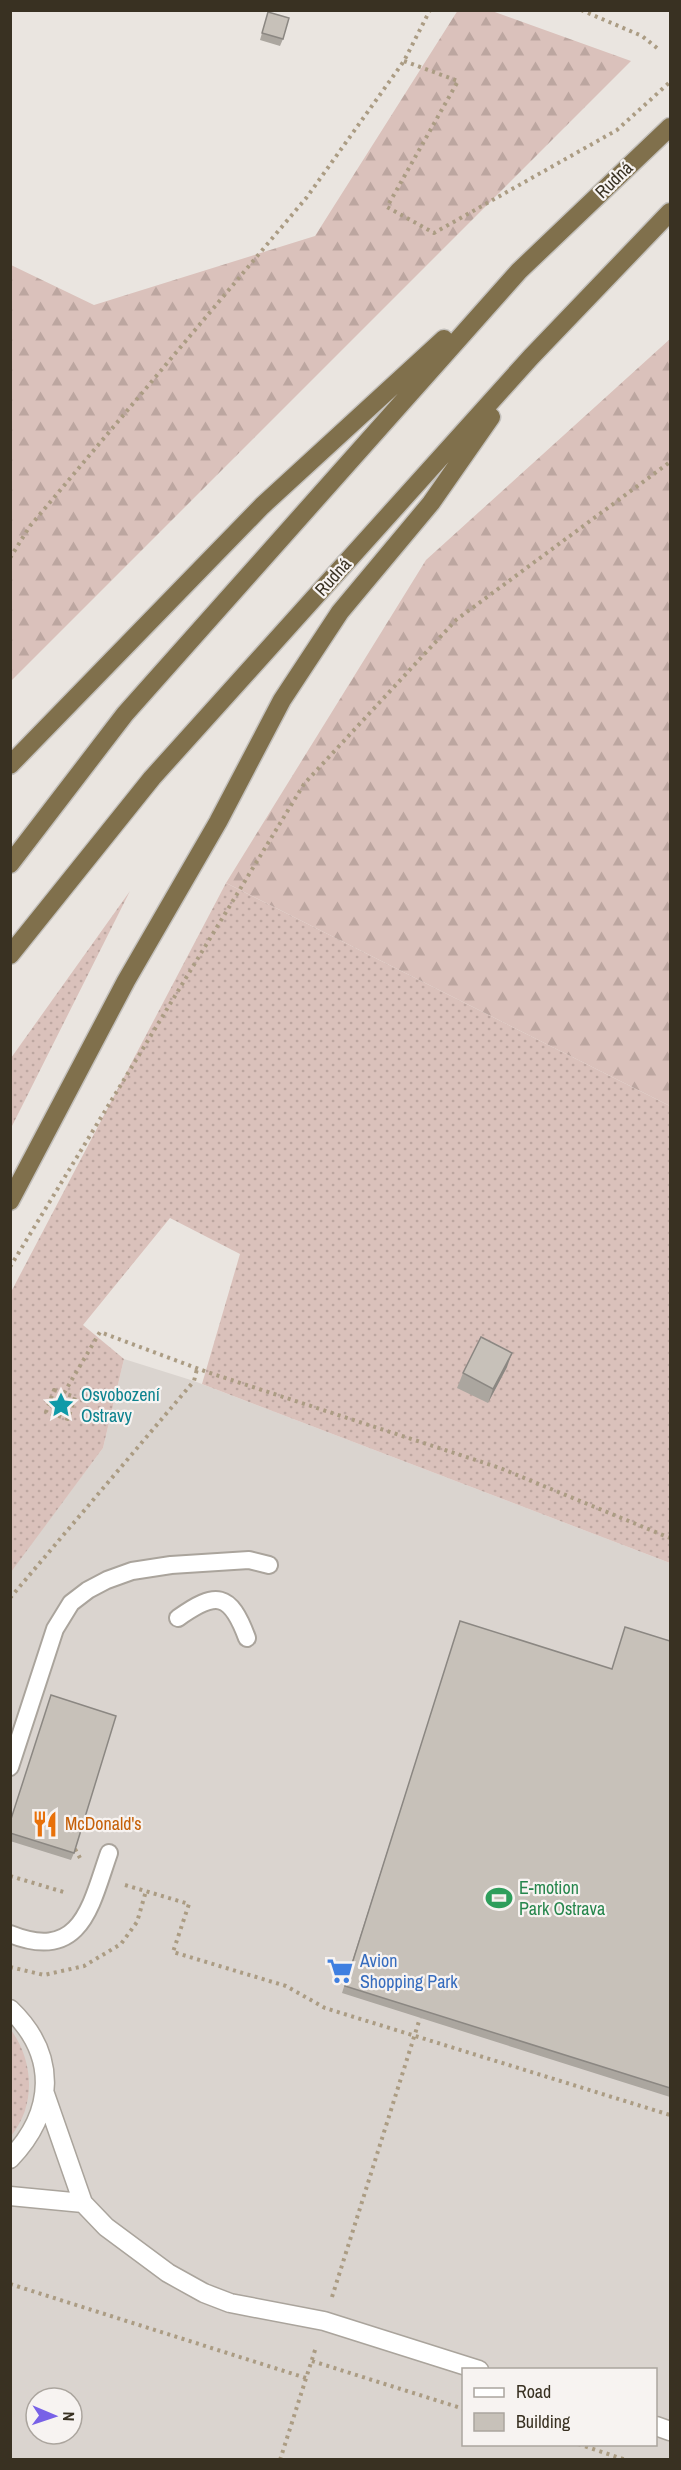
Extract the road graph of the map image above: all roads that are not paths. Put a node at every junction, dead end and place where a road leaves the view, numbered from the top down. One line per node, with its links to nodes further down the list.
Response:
1 (670, 127): 3 (highway, Rudná)
2 (670, 212): 4 (highway, Rudná)
3 (519, 271): 5 (highway); 6 (highway, Rudná)
4 (531, 357): 7 (highway, Rudná); 8 (highway)
5 (10, 765)
6 (10, 864)
7 (10, 955)
8 (10, 1201)
9 (269, 1565): 12 (lane)
10 (178, 1618): 11 (lane)
11 (246, 1638)
12 (10, 1767)
13 (109, 1853): 14 (lane)
14 (10, 1934)
15 (10, 2009): 16 (street)
16 (45, 2094): 17 (street); 19 (street)
17 (10, 2159)
18 (10, 2196): 19 (street)
19 (83, 2203): 20 (street)
20 (472, 2368)

